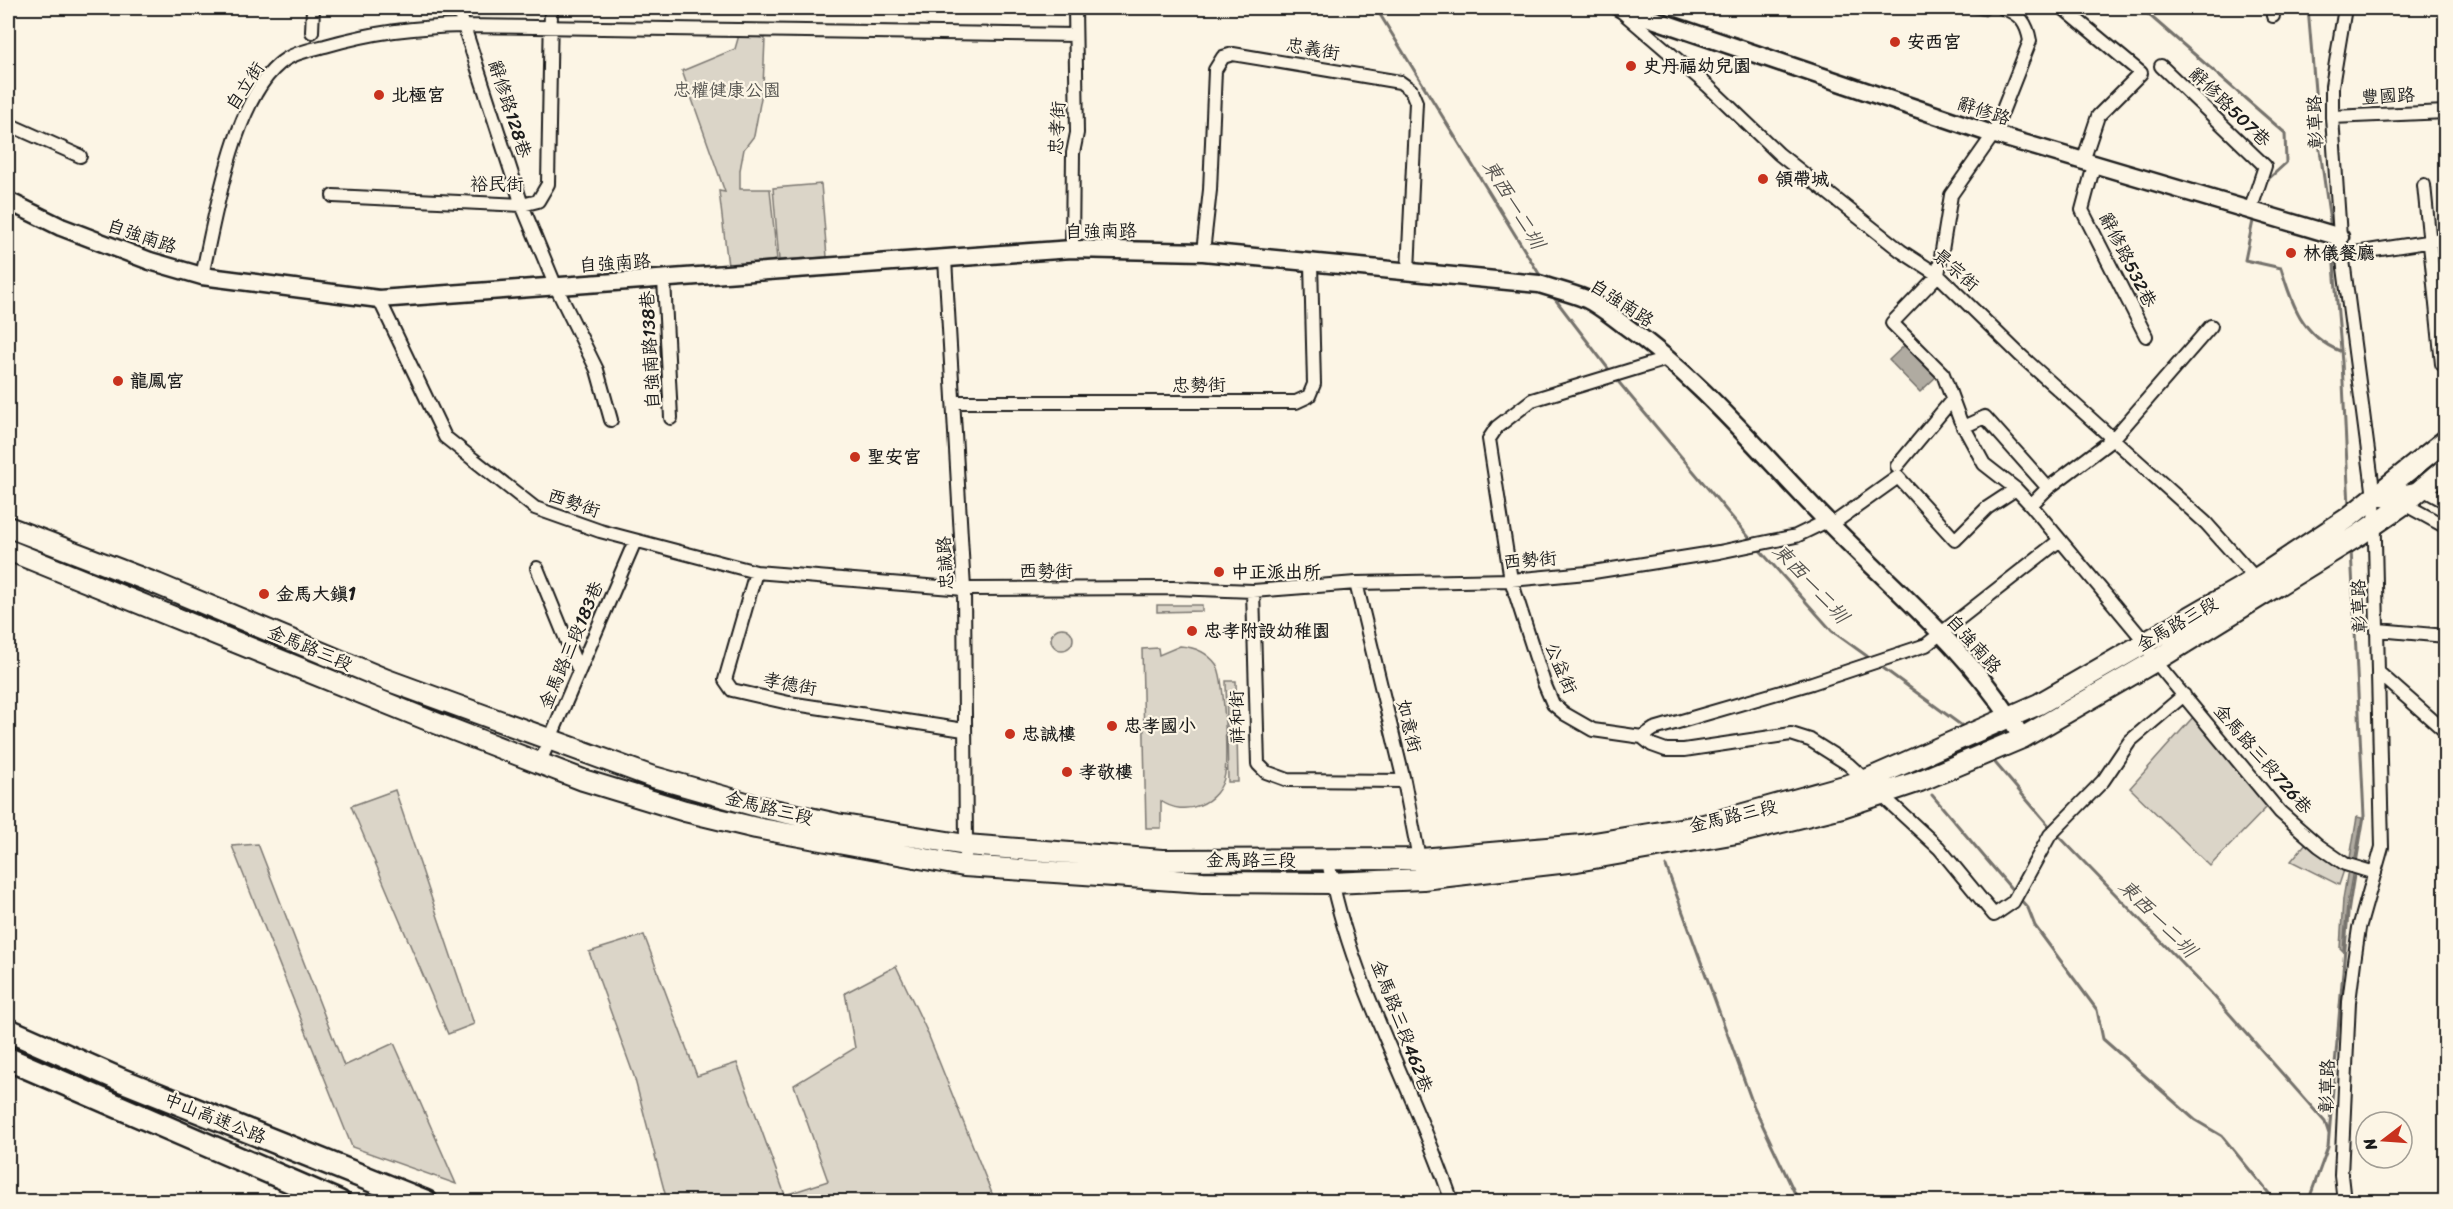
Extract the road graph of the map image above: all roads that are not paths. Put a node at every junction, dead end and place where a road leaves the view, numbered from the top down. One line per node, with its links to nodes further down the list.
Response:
1 (314, 8): 11 (street)
2 (458, 8): 9 (street, 辭修路128巷)
3 (551, 8): 10 (street, 裕民街)
4 (1075, 8): 12 (street, 忠孝街)
5 (1618, 8): 17 (street, 辭修路); 34 (street, 景宗街)
6 (2003, 8): 17 (street)
7 (2063, 8): 19 (street, 辭修路532巷)
8 (2345, 8): 15 (street, 彰草路)
9 (464, 26): 10 (street, 自立街); 23 (street, 辭修路128巷); 35 (street, 自立街)
10 (551, 27): 12 (street, 自立街); 23 (street, 裕民街)
11 (312, 32)
12 (1075, 34): 28 (street, 忠孝街)
13 (2161, 66): 24 (street, 辭修路507巷)
14 (2445, 112): 15 (street, 豐國路)
15 (2332, 117): 25 (street, 彰草路)
16 (8, 124): 18 (street)
17 (1993, 135): 19 (street, 辭修路); 34 (street)
18 (80, 156)
19 (2088, 163): 24 (street, 辭修路); 40 (street, 辭修路532巷)
20 (2424, 185): 27 (street)
21 (333, 196): 23 (street, 裕民街)
22 (8, 201): 35 (street, 自強南路)
23 (522, 205): 37 (street, 辭修路128巷)
24 (2253, 212): 25 (street, 辭修路)
25 (2333, 236): 30 (street, 彰草路)
26 (2445, 239): 27 (street)
27 (2429, 240): 30 (street); 42 (street)
28 (1072, 249): 29 (street, 自強南路); 31 (street, 自強南路)
29 (1203, 252): 32 (street, 自強南路); 33 (street, 忠義街)
30 (2342, 255): 55 (street, 彰草路)
31 (945, 259): 36 (street, 自強南路); 44 (street, 忠誠路)
32 (1311, 262): 33 (street, 自強南路); 44 (street, 忠勢街)
33 (1408, 271): 41 (street, 自強南路)
34 (1938, 274): 43 (street, 金馬路三段726巷); 48 (street, 景宗街)
35 (202, 276): 38 (street, 自強南路)
36 (664, 279): 37 (street, 自強南路); 45 (street, 自強南路138巷)
37 (556, 287): 38 (street, 自強南路); 46 (street, 辭修路128巷)
38 (379, 299): 64 (street, 西勢街)
39 (2211, 326): 48 (street)
40 (2146, 336)
41 (1667, 359): 59 (street, 自強南路); 69 (street, 公益街)
42 (2442, 364)
43 (1952, 400): 47 (street, 金馬路三段726巷); 51 (street, 西勢街)
44 (953, 402): 71 (street, 忠誠路)
45 (671, 418)
46 (611, 420)
47 (1964, 427): 52 (street); 54 (street, 金馬路三段726巷)
48 (2114, 439): 52 (street); 68 (street, 景宗街)
49 (2445, 440): 55 (main road, 金馬路三段)
50 (2445, 468): 53 (main road, 金馬路三段)
51 (1898, 471): 54 (street); 59 (street, 西勢街)
52 (2048, 488): 58 (street)
53 (2421, 488): 55 (street); 56 (street); 57 (main road, 金馬路三段)
54 (2016, 489): 58 (street, 金馬路三段726巷)
55 (2374, 497): 57 (street); 60 (street, 彰草路); 68 (main road, 金馬路三段)
56 (2445, 502)
57 (2404, 504): 60 (main road, 金馬路三段); 62 (street)
58 (2031, 505): 63 (street, 金馬路三段726巷)
59 (1829, 523): 69 (street, 西勢街); 74 (street, 自強南路)
60 (2374, 524): 73 (street, 彰草路); 77 (main road, 金馬路三段)
61 (8, 527): 85 (main road, 金馬路三段)
62 (2445, 527)
63 (2060, 540): 74 (street); 76 (street, 金馬路三段726巷)
64 (634, 541): 67 (street, 西勢街); 78 (street, 金馬路三段183巷)
65 (8, 550): 87 (main road, 金馬路三段)
66 (537, 568): 78 (street)
67 (756, 572): 71 (street, 西勢街); 82 (street, 孝德街)
68 (2256, 579): 76 (main road, 金馬路三段)
69 (1511, 580): 70 (street, 西勢街); 84 (street, 公益街)
70 (1356, 583): 72 (street, 西勢街); 89 (street, 如意街)
71 (964, 589): 72 (street, 西勢街); 82 (street, 忠誠路)
72 (1253, 591): 89 (street, 祥和街)
73 (2378, 630): 75 (street); 79 (street, 彰草路)
74 (1940, 634): 81 (street, 自強南路); 84 (street)
75 (2445, 636)
76 (2145, 642): 77 (street, 金馬路三段726巷); 81 (main road, 金馬路三段)
77 (2156, 662): 80 (street, 金馬路三段726巷); 86 (main road, 金馬路三段)
78 (579, 671): 85 (street, 金馬路三段183巷)
79 (2378, 672): 83 (street); 96 (street, 彰草路)
80 (2184, 695): 90 (street); 96 (street, 金馬路三段726巷)
81 (2011, 718): 86 (street, 自強南路); 88 (main road, 金馬路三段)
82 (964, 730): 91 (street, 忠誠路)
83 (2445, 732)
84 (1642, 737): 88 (street)
85 (550, 738): 87 (street, 金馬路三段183巷); 91 (main road, 金馬路三段)
86 (2022, 738): 90 (main road, 金馬路三段)
87 (540, 762): 94 (main road, 金馬路三段)
88 (1866, 780): 90 (street); 92 (main road, 金馬路三段)
89 (1404, 781): 95 (street, 如意街)
90 (1881, 795): 92 (main road, 金馬路三段)
91 (966, 845): 93 (main road, 金馬路三段); 94 (street, 忠誠路)
92 (1613, 847): 95 (main road, 金馬路三段)
93 (1328, 861): 95 (main road, 金馬路三段); 97 (street, 金馬路三段462巷)
94 (964, 866): 97 (main road, 金馬路三段)
95 (1422, 869): 97 (main road, 金馬路三段)
96 (2375, 873): 103 (street, 彰草路)
97 (1332, 883): 102 (street, 金馬路三段462巷)
98 (8, 1030): 101 (highway, 中山高速公路)
99 (8, 1059): 100 (highway, 中山高速公路)
100 (339, 1202)
101 (426, 1202)
102 (1452, 1202)
103 (2344, 1202)

